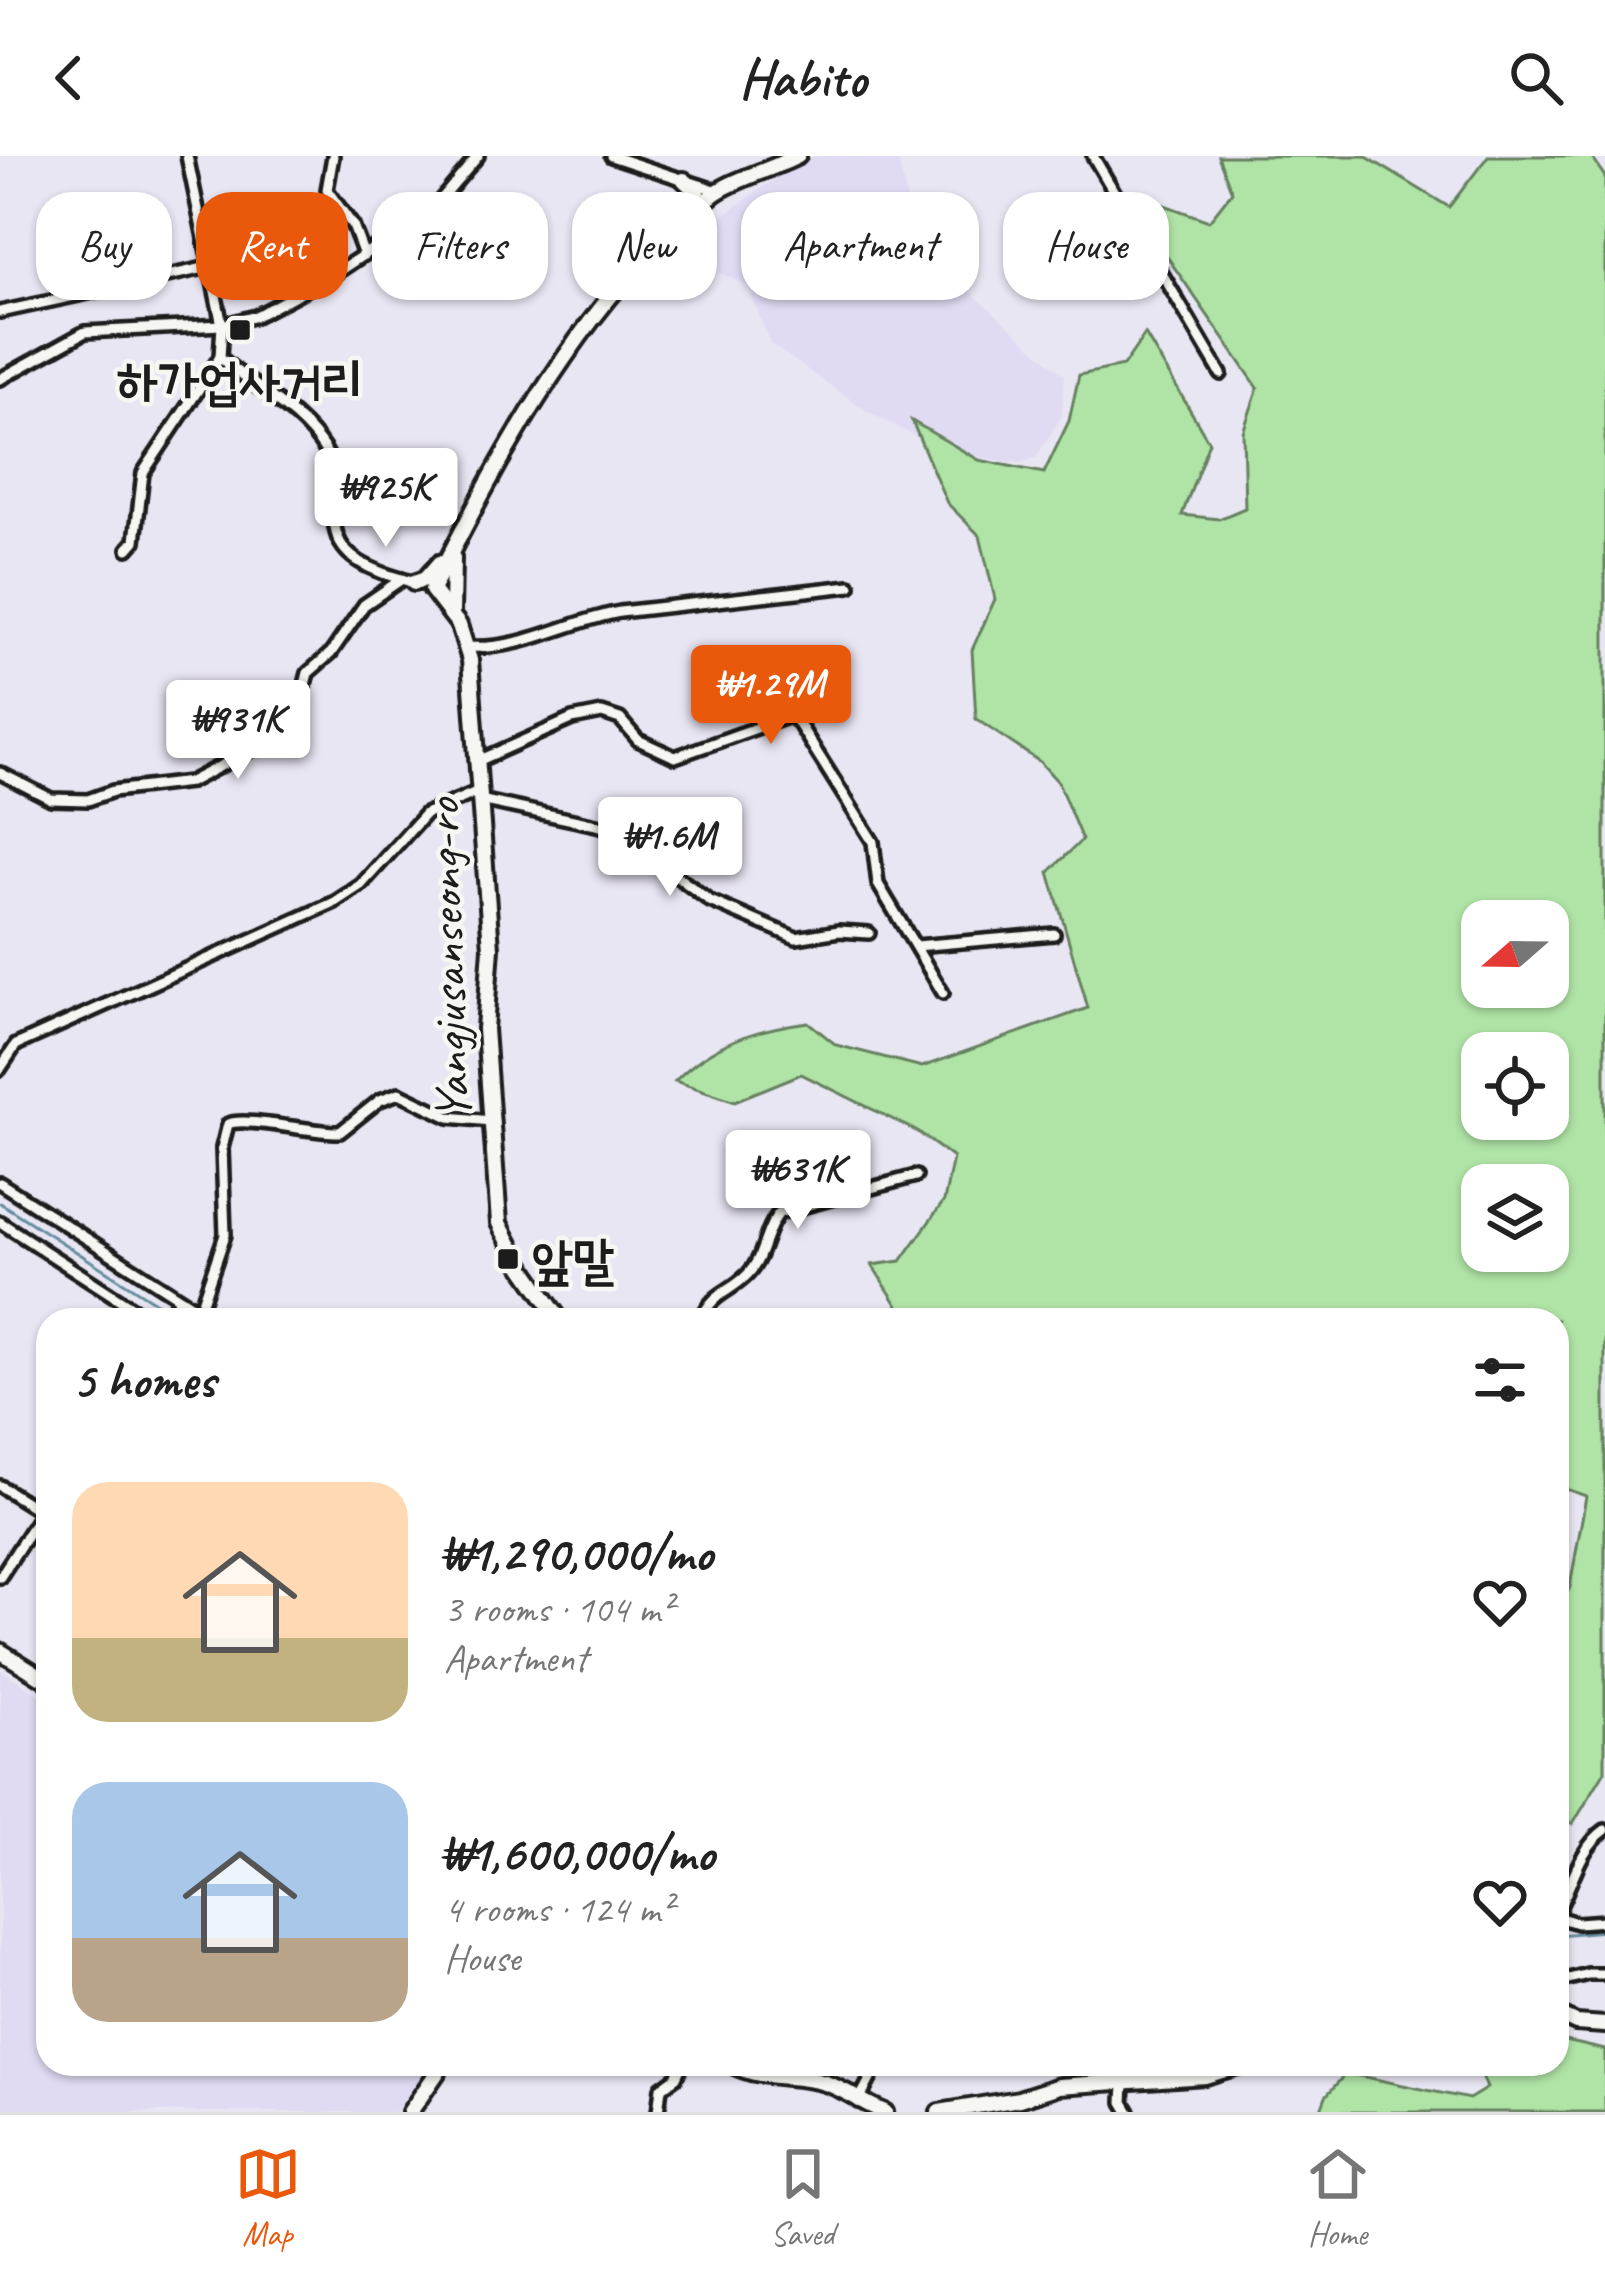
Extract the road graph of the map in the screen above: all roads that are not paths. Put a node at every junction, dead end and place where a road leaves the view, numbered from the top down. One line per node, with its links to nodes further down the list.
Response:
1 (187, 156): 10 (street)
2 (333, 156): 11 (street)
3 (478, 156): 11 (street)
4 (611, 156): 7 (street)
5 (798, 156): 8 (street)
6 (1093, 156): 18 (street)
7 (684, 180): 8 (street); 9 (street)
8 (718, 191)
9 (697, 192)
10 (196, 201)
11 (364, 255): 16 (street)
12 (196, 270): 15 (street)
13 (216, 300): 16 (street)
14 (610, 300): 20 (street)
15 (0, 312)
16 (222, 325): 17 (street); 19 (street)
17 (220, 356): 21 (street); 22 (street, Yangjusanseong-ro)
18 (1221, 374)
19 (0, 380)
20 (453, 545): 22 (street); 24 (street); 25 (street)
21 (128, 549)
22 (408, 581): 24 (street, Yangjusanseong-ro); 28 (street)
23 (850, 586): 26 (street)
24 (432, 590): 25 (street, Yangjusanseong-ro)
25 (452, 613): 26 (street, Yangjusanseong-ro)
26 (467, 646): 27 (street, Yangjusanseong-ro)
27 (478, 761): 29 (street, Yangjusanseong-ro); 32 (street)
28 (0, 773)
29 (480, 795): 30 (street); 34 (street); 35 (street, Yangjusanseong-ro)
30 (869, 933)
31 (1054, 934): 32 (street)
32 (916, 946): 33 (street)
33 (943, 993)
34 (0, 1069)
35 (491, 1121): 43 (street); 44 (street, Yangjusanseong-ro)
36 (916, 1176): 45 (street)
37 (0, 1183): 39 (street)
38 (0, 1222): 40 (street)
39 (180, 1299): 41 (street); 42 (street)
40 (133, 1308)
41 (174, 1308)
42 (194, 1308)
43 (200, 1308)
44 (552, 1308)
45 (706, 1308)
46 (0, 1486): 47 (street)
47 (36, 1508)
48 (36, 1527): 49 (street)
49 (0, 1577)
50 (0, 1651): 51 (street)
51 (36, 1674)
52 (1605, 1830): 53 (street)
53 (1569, 1887)
54 (1569, 1920): 55 (street)
55 (1605, 1921)
56 (1605, 1974): 57 (street)
57 (1569, 1979)
58 (1569, 2020): 59 (street)
59 (1605, 2025)
60 (435, 2076): 69 (street)
61 (676, 2076): 70 (street)
62 (762, 2076): 66 (street)
63 (872, 2076): 66 (street)
64 (1205, 2076): 65 (street)
65 (1124, 2084): 67 (street); 72 (street)
66 (858, 2102): 71 (street)
67 (1024, 2106): 68 (street)
68 (950, 2111)
69 (410, 2112)
70 (658, 2112)
71 (885, 2112)
72 (1129, 2112)

